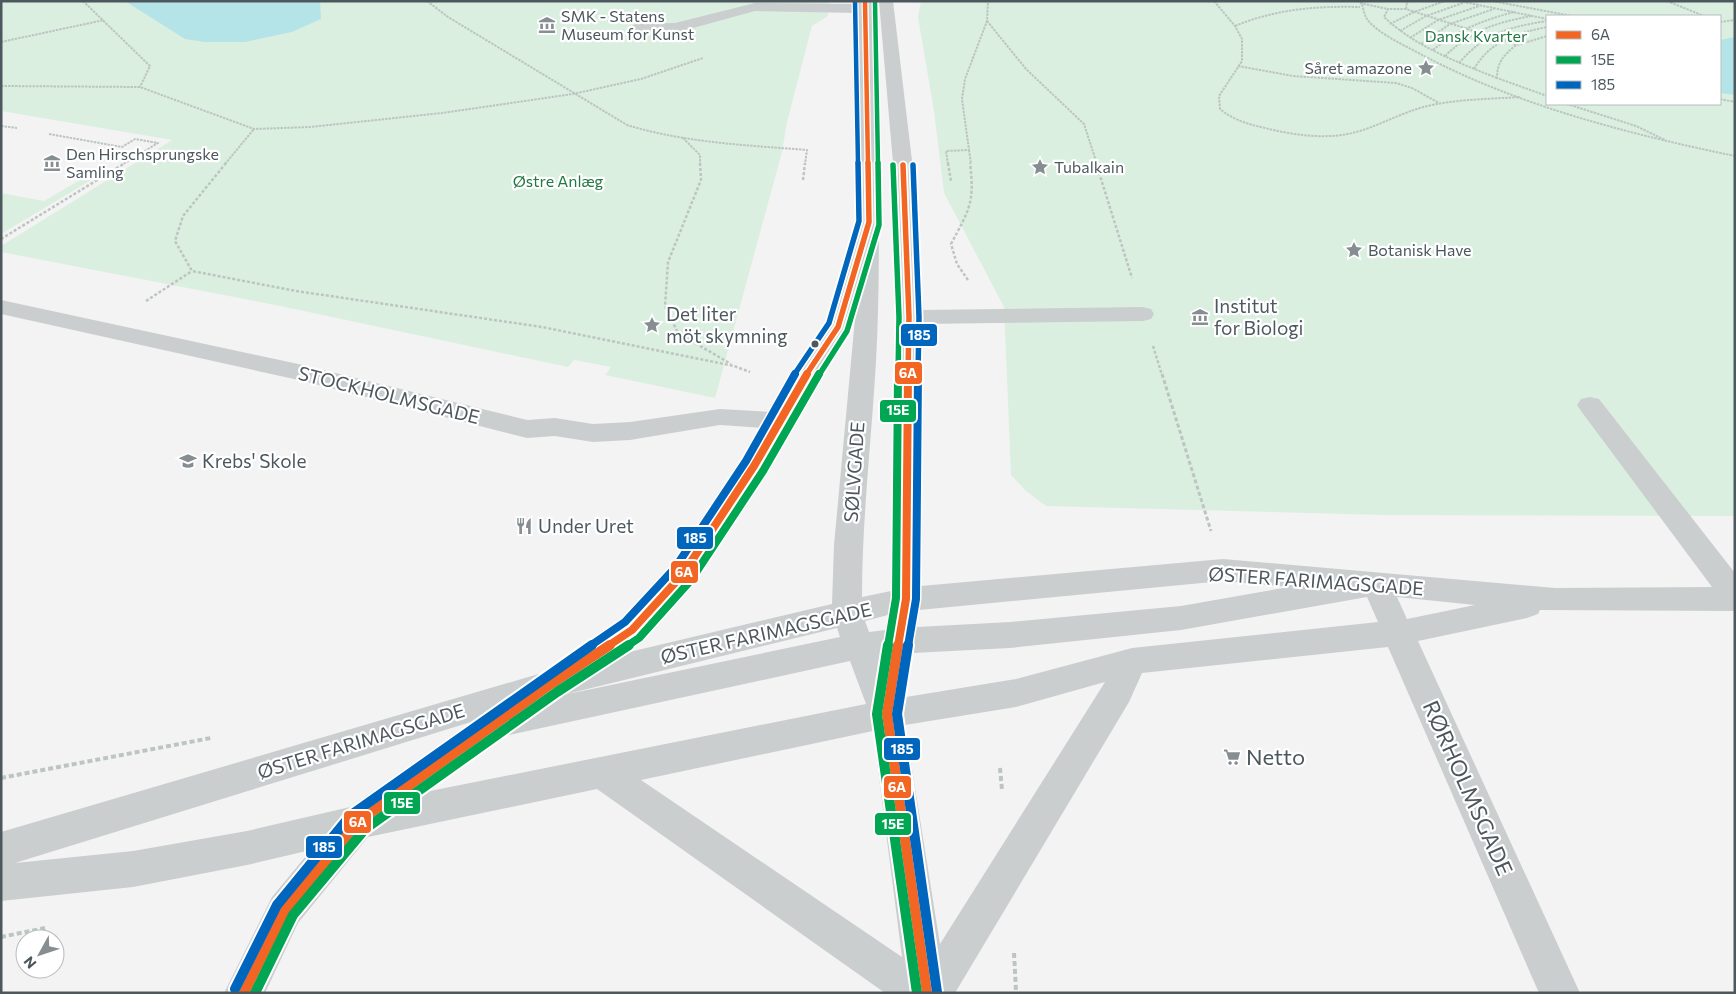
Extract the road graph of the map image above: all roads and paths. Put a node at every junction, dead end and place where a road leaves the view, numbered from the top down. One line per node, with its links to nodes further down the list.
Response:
1 (83, 1): 25 (path)
2 (427, 1): 56 (path)
3 (988, 1): 30 (path)
4 (1214, 1): 34 (path)
5 (1408, 1): 17 (path)
6 (1445, 1): 19 (path)
7 (1459, 1): 12 (path)
8 (1492, 1): 21 (path)
9 (1667, 1): 22 (path)
10 (887, 2): 80 (street, SØLVGADE)
11 (1361, 2): 15 (path); 16 (path)
12 (1465, 2): 14 (path); 23 (path)
13 (865, 5): 37 (street); 75 (street, SØLVGADE)
14 (1481, 5): 18 (path); 26 (path)
15 (1360, 7): 34 (path); 58 (path)
16 (1388, 9): 17 (path); 32 (path)
17 (1406, 9): 19 (path)
18 (1497, 9): 20 (path); 33 (path)
19 (1414, 12): 23 (path); 32 (path)
20 (1514, 12): 24 (path); 36 (path)
21 (1567, 15)
22 (1702, 15)
23 (1426, 16): 26 (path); 38 (path)
24 (1531, 16): 27 (path); 39 (path)
25 (104, 20): 44 (path); 55 (path)
26 (1438, 20): 33 (path); 42 (path)
27 (1546, 20)
28 (1546, 20): 40 (path)
29 (1735, 20): 31 (path)
30 (987, 21): 69 (path); 78 (path)
31 (1721, 22)
32 (1390, 24): 38 (path)
33 (1450, 24): 36 (path); 45 (path)
34 (1235, 26): 51 (path)
35 (1546, 27): 43 (path)
36 (1463, 28): 39 (path); 47 (path)
37 (636, 29)
38 (1400, 31): 42 (path)
39 (1475, 32): 40 (path); 49 (path)
40 (1488, 36): 43 (path); 50 (path)
41 (1546, 36): 46 (path)
42 (1410, 38): 45 (path)
43 (1501, 40): 46 (path); 52 (path)
44 (1, 42)
45 (1421, 44): 47 (path)
46 (1517, 45): 53 (path)
47 (1432, 50): 49 (path)
48 (711, 54): 56 (path)
49 (1445, 56): 50 (path)
50 (1459, 63): 52 (path)
51 (1238, 66): 61 (path); 61 (path)
52 (1474, 69): 53 (path)
53 (1497, 78): 57 (path)
54 (1, 86): 55 (path)
55 (140, 87): 65 (path)
56 (573, 94): 65 (path); 67 (path)
57 (1546, 96)
58 (1520, 97): 61 (path); 68 (path)
59 (1721, 98): 60 (path)
60 (1735, 102)
61 (1439, 104)
62 (1571, 105): 68 (path)
63 (1, 126): 64 (path)
64 (17, 128)
65 (254, 129): 81 (path)
66 (49, 134): 72 (path)
67 (684, 138): 73 (path); 81 (path)
68 (1672, 143): 70 (path)
69 (969, 150): 74 (path); 79 (path)
70 (1735, 156)
71 (83, 175): 72 (path)
72 (101, 177): 76 (path)
73 (803, 180)
74 (951, 181)
75 (869, 222): 84 (street, SØLVGADE); 91 (street, SØLVGADE)
76 (1, 239)
77 (1, 307): 84 (street, STOCKHOLMSGADE)
78 (1143, 314): 79 (street); 85 (path)
79 (996, 316): 80 (street)
80 (909, 317): 89 (street, SØLVGADE)
81 (734, 366): 82 (path)
82 (750, 372)
83 (1590, 405): 87 (street)
84 (781, 421): 96 (street, SØLVGADE)
85 (1223, 570): 86 (street, ØSTER FARIMAGSGADE); 89 (street, ØSTER FARIMAGSGADE)
86 (1376, 584): 90 (street, ØSTER FARIMAGSGADE); 92 (street, RØRHOLMSGADE); 93 (street)
87 (1735, 595)
88 (1735, 599): 90 (street, ØSTER FARIMAGSGADE)
89 (906, 600): 91 (street, ØSTER FARIMAGSGADE); 93 (street, SØLVGADE)
90 (1555, 600): 92 (street, ØSTER FARIMAGSGADE)
91 (847, 615): 94 (street, SØLVGADE); 96 (street, ØSTER FARIMAGSGADE)
92 (1398, 633): 95 (street, ØSTER FARIMAGSGADE); 107 (street, RØRHOLMSGADE)
93 (899, 641): 94 (street); 97 (street, SØLVGADE)
94 (859, 646): 97 (street, SØLVGADE); 98 (street)
95 (1132, 661): 97 (street, ØSTER FARIMAGSGADE); 106 (street)
96 (552, 684): 98 (street, SØLVGADE); 101 (street, ØSTER FARIMAGSGADE)
97 (887, 714): 99 (street, ØSTER FARIMAGSGADE); 105 (street, SØLVGADE)
98 (497, 723): 100 (street, SØLVGADE)
99 (603, 773): 100 (street, ØSTER FARIMAGSGADE); 104 (street)
100 (358, 822): 102 (street, ØSTER FARIMAGSGADE); 103 (street)
101 (1, 850)
102 (1, 883)
103 (244, 993)
104 (920, 993)
105 (928, 993)
106 (932, 993)
107 (1560, 993)

